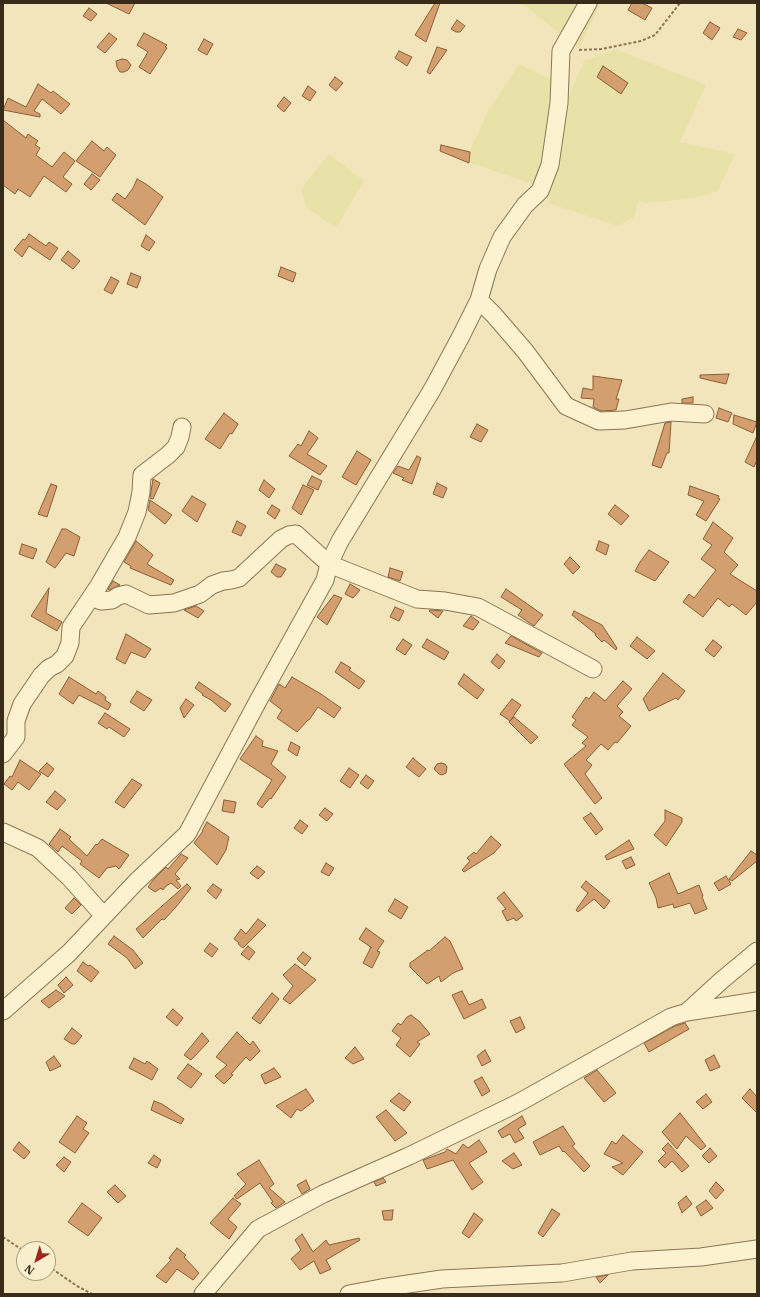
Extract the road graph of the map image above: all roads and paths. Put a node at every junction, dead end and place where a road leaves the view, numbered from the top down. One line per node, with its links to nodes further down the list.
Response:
1 (588, 3): 3 (street)
2 (680, 3): 3 (path)
3 (561, 51): 4 (street)
4 (478, 300): 5 (street); 7 (street)
5 (706, 414)
6 (182, 426): 8 (street)
7 (329, 564): 8 (street); 11 (street); 14 (street)
8 (92, 597): 12 (street)
9 (757, 630): 10 (path)
10 (757, 644)
11 (593, 669)
12 (3, 754)
13 (3, 832): 14 (street)
14 (104, 916): 17 (street)
15 (757, 951): 18 (street)
16 (757, 1001): 18 (street)
17 (3, 1011)
18 (687, 1012): 24 (street)
19 (3, 1237): 20 (path)
20 (16, 1246)
21 (757, 1249): 25 (street)
22 (56, 1272): 23 (path)
23 (92, 1294)
24 (202, 1294)
25 (348, 1294)

